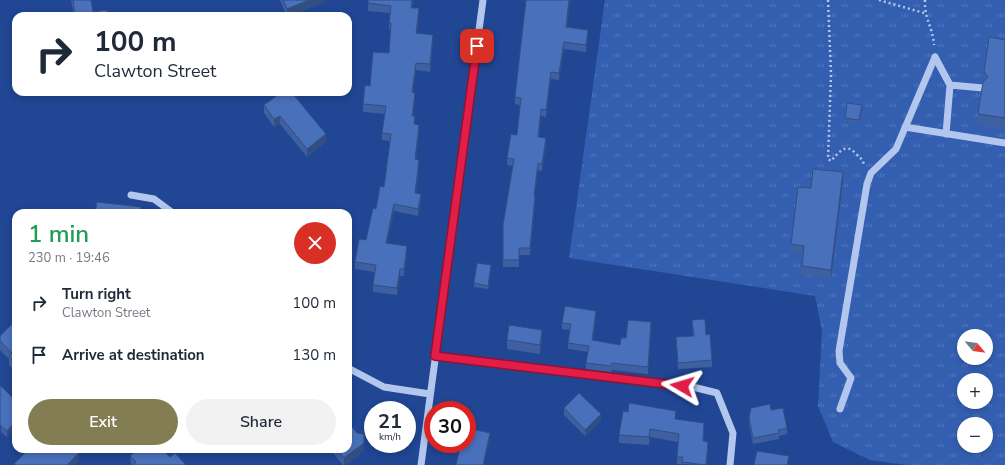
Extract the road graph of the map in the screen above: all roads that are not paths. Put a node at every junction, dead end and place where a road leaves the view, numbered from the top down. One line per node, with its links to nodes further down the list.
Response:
1 (483, 0): 9 (street)
2 (950, 85): 3 (street); 4 (street); 5 (street)
3 (983, 88)
4 (906, 128): 5 (street); 12 (street)
5 (946, 134): 6 (street)
6 (1005, 143)
7 (131, 196): 8 (street)
8 (168, 209)
9 (435, 356): 11 (street); 14 (street)
10 (352, 370): 11 (street)
11 (430, 394): 13 (street)
12 (840, 410)
13 (421, 465)
14 (730, 465)

